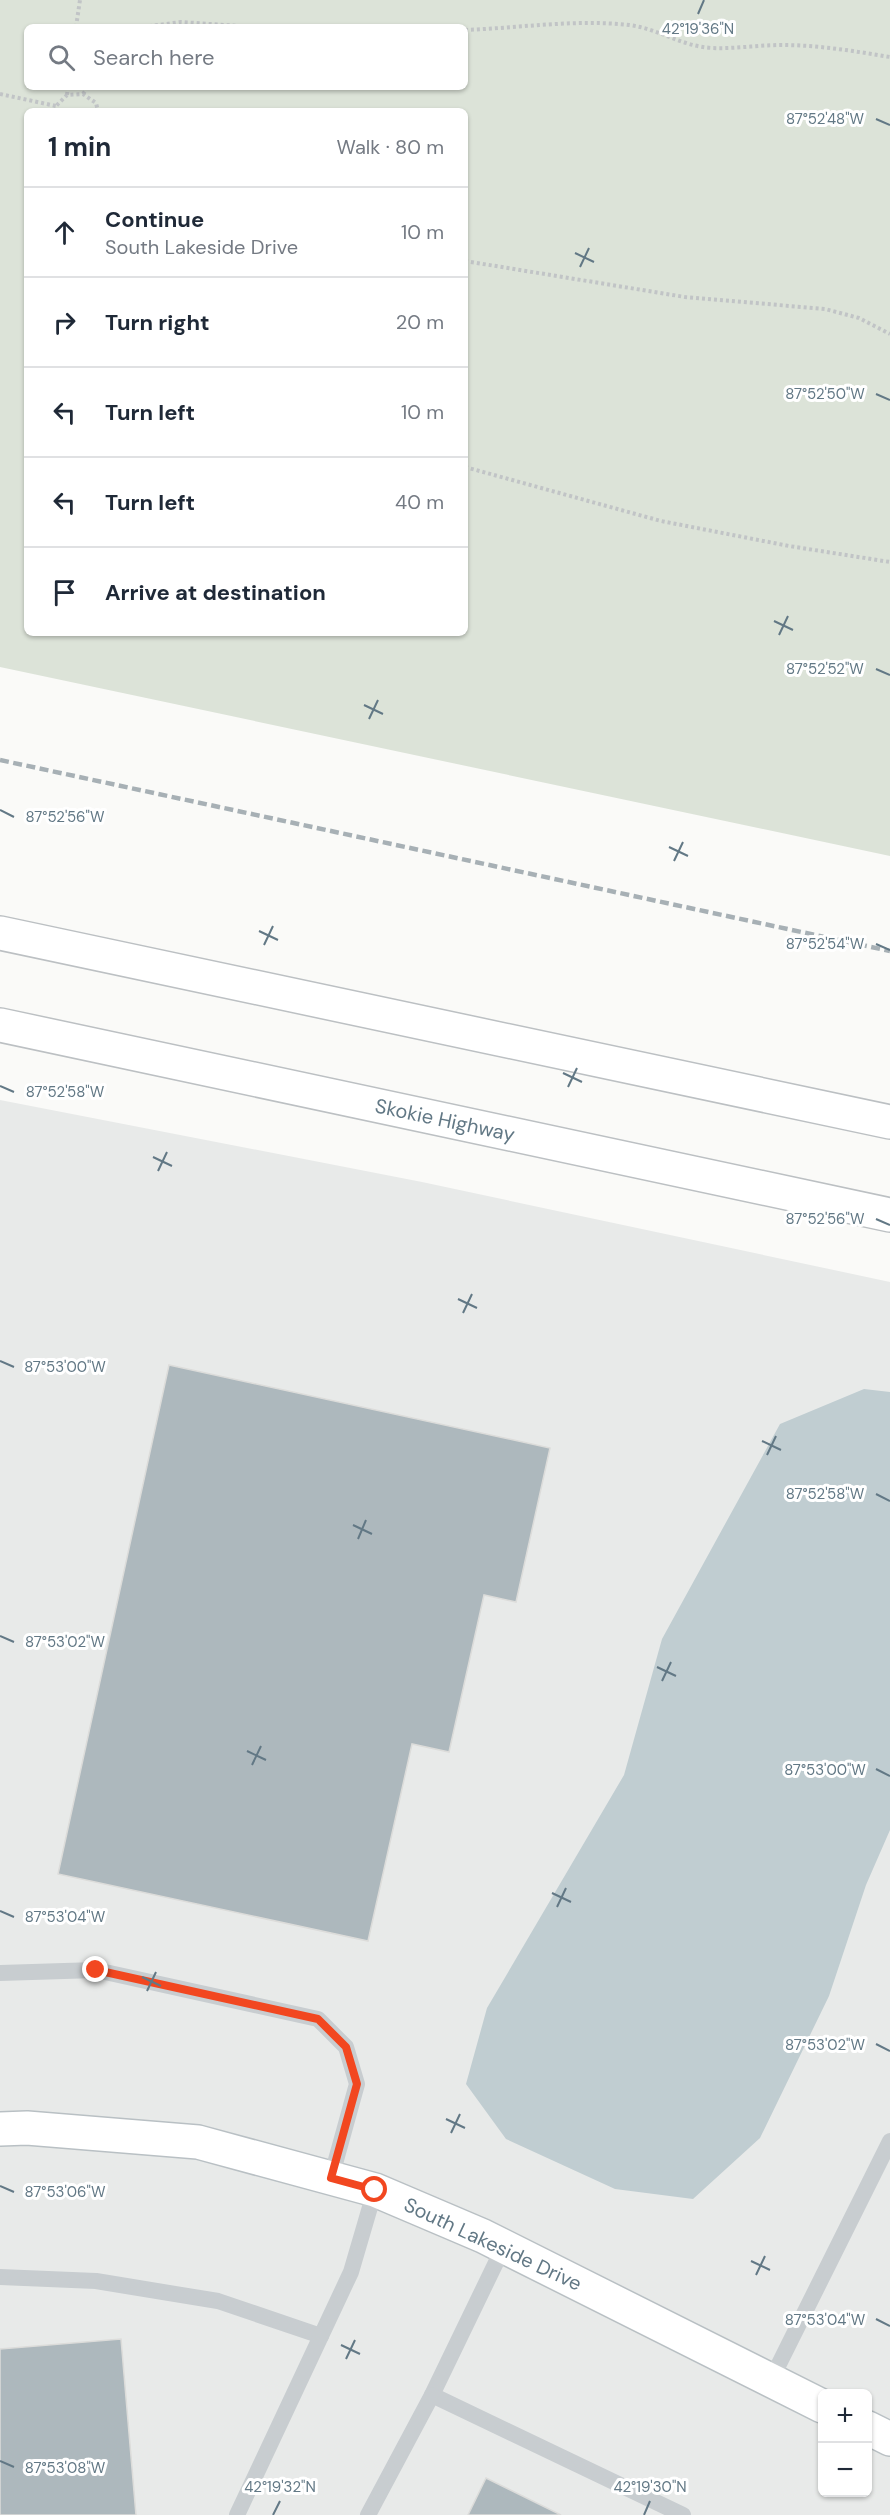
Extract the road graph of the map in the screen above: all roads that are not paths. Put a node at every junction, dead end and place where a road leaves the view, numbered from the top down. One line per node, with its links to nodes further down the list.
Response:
1 (0, 933): 3 (main road)
2 (0, 1025): 4 (main road, Skokie Highway)
3 (890, 1122)
4 (890, 1215)
5 (0, 1973): 8 (lane)
6 (0, 2129): 8 (main road, South Lakeside Drive)
7 (890, 2141): 13 (lane)
8 (331, 2178): 9 (main road, South Lakeside Drive)
9 (375, 2190): 10 (main road, South Lakeside Drive); 12 (lane)
10 (504, 2246): 13 (main road, South Lakeside Drive); 14 (lane)
11 (0, 2277): 12 (lane)
12 (321, 2336): 18 (lane)
13 (771, 2380): 15 (main road, South Lakeside Drive)
14 (432, 2395): 19 (lane); 20 (lane)
15 (818, 2404)
16 (872, 2430): 17 (main road)
17 (890, 2439)
18 (237, 2515)
19 (368, 2515)
20 (683, 2515)

